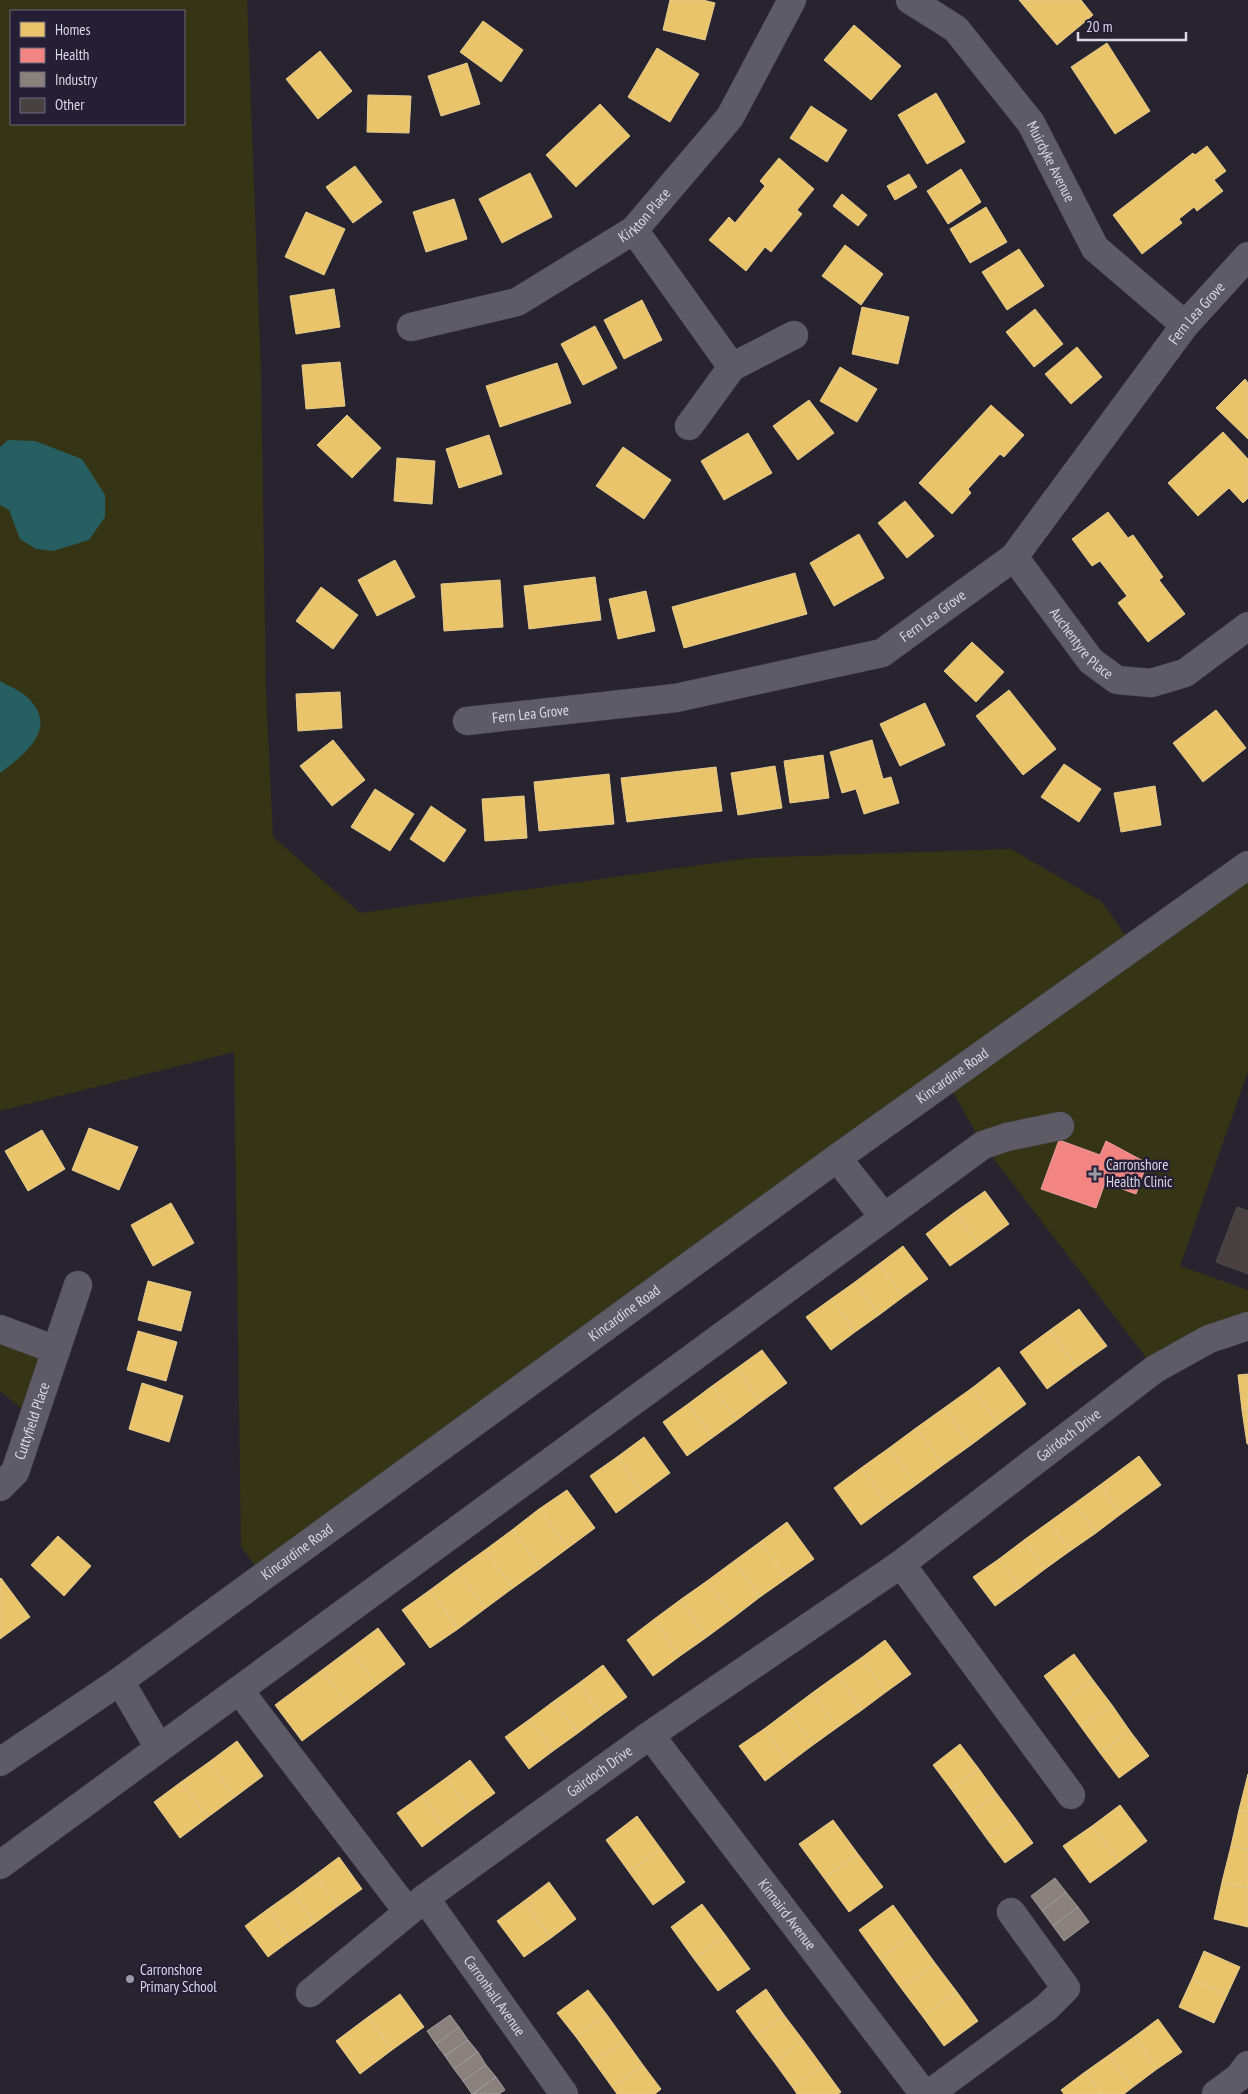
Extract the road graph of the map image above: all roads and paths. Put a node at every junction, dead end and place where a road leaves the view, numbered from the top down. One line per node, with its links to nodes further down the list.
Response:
1 (792, 0): 3 (street, Kirkton Place)
2 (910, 0): 5 (street, Muirdyke Avenue)
3 (634, 230): 6 (street, Kirkton Place); 8 (street)
4 (1248, 256): 5 (street, Fern Lea Grove)
5 (1185, 325): 10 (street, Fern Lea Grove)
6 (411, 327)
7 (794, 335): 8 (street)
8 (732, 367): 9 (street)
9 (689, 426)
10 (1014, 557): 11 (street, Auchentyre Place); 12 (street, Fern Lea Grove)
11 (1248, 626)
12 (467, 721)
13 (1248, 865): 15 (street, Kincardine Road)
14 (1060, 1126): 16 (street)
15 (838, 1158): 16 (street); 23 (street, Kincardine Road)
16 (884, 1217): 24 (street)
17 (78, 1285): 20 (street, Cuttyfield Place)
18 (1248, 1326): 22 (street, Gairdoch Drive)
19 (0, 1329): 20 (street)
20 (56, 1350): 21 (street, Cuttyfield Place)
21 (0, 1487)
22 (901, 1564): 25 (street, Gairdoch Drive); 28 (street)
23 (120, 1681): 26 (street); 27 (street, Kincardine Road)
24 (239, 1690): 26 (street); 30 (street, Carronhall Avenue)
25 (650, 1735): 30 (street, Gairdoch Drive); 35 (street, Kinnaird Avenue)
26 (159, 1748): 29 (street)
27 (0, 1762)
28 (1071, 1796)
29 (0, 1865)
30 (416, 1905): 32 (street, Gairdoch Drive); 34 (street, Carronhall Avenue)
31 (1011, 1912): 36 (street)
32 (310, 1993)
33 (1248, 2065): 37 (street)
34 (564, 2094)
35 (924, 2094)
36 (929, 2094)
37 (1216, 2094)

